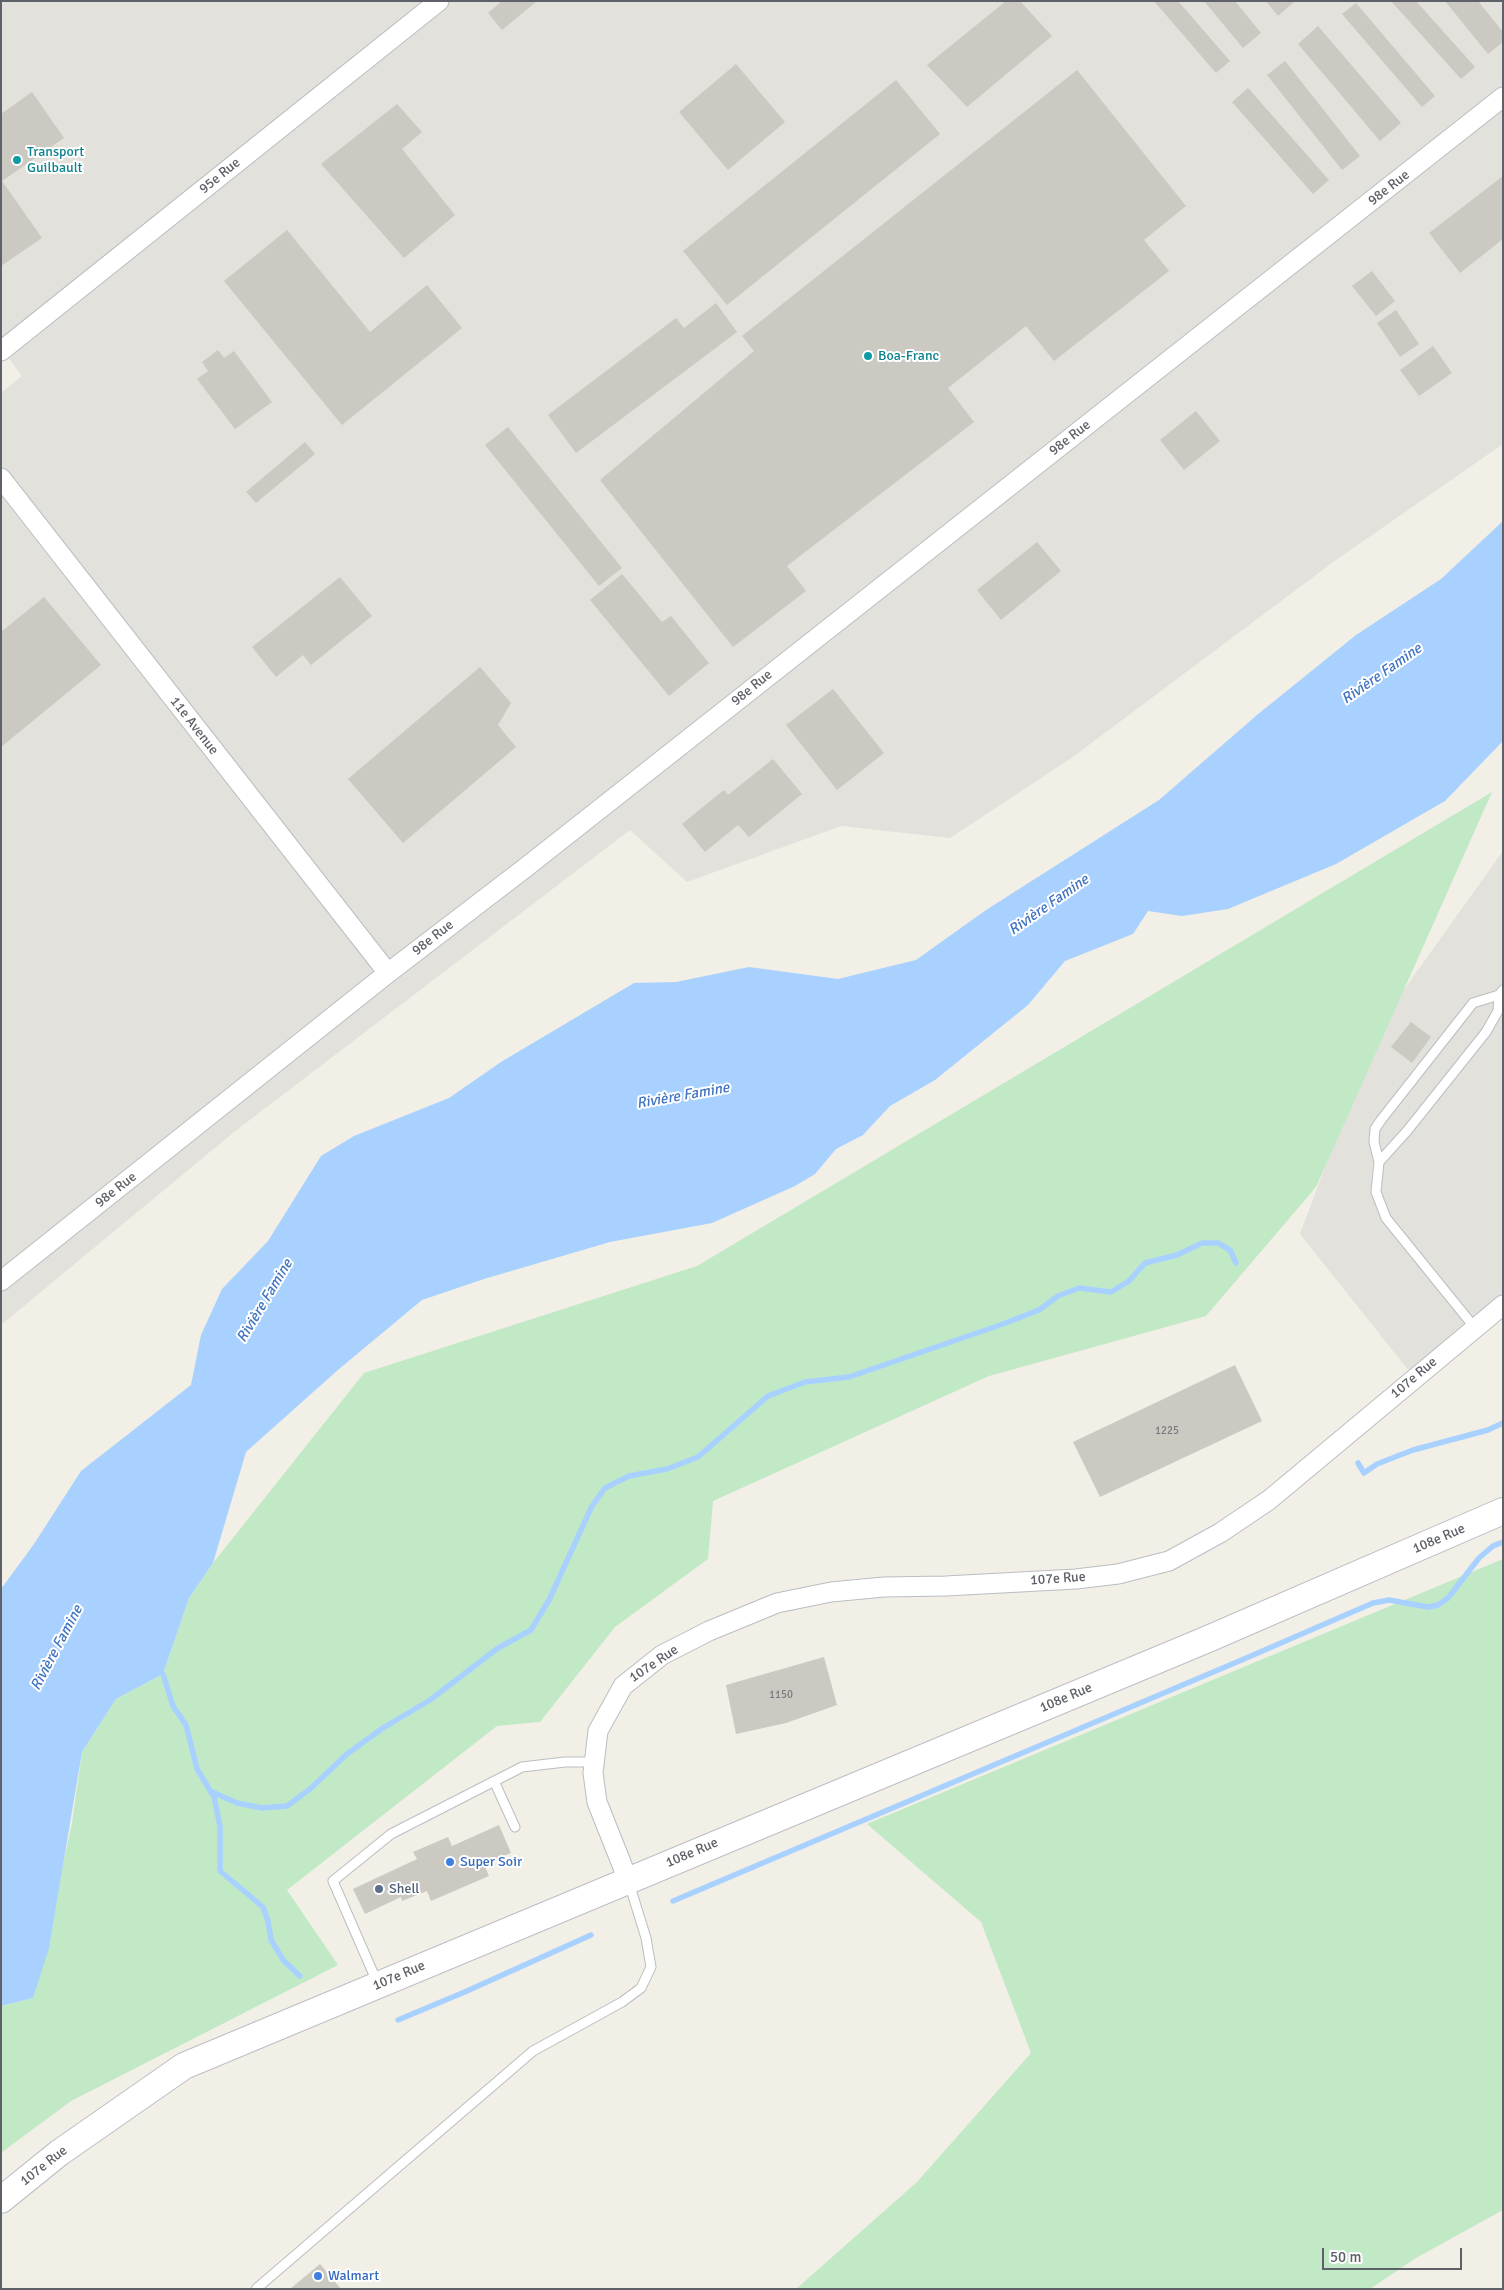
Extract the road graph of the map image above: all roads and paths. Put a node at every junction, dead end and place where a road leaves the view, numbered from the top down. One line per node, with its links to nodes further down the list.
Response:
1 (439, 1): 3 (street, 95e Rue)
2 (1503, 97): 5 (street, 98e Rue)
3 (1, 351)
4 (1, 478): 5 (street, 11e Avenue)
5 (388, 974): 8 (street, 98e Rue)
6 (1501, 993): 7 (lane); 7 (lane)
7 (1379, 1162): 10 (lane)
8 (1, 1281)
9 (1503, 1305): 10 (street, 107e Rue)
10 (1475, 1328): 12 (street, 107e Rue)
11 (1503, 1511): 15 (main road, 108e Rue)
12 (594, 1762): 13 (lane); 15 (street, 107e Rue)
13 (494, 1781): 14 (lane); 16 (lane)
14 (515, 1827)
15 (628, 1880): 16 (main road, 107e Rue); 18 (lane)
16 (379, 1985): 17 (main road, 107e Rue)
17 (1, 2200)
18 (256, 2289)

